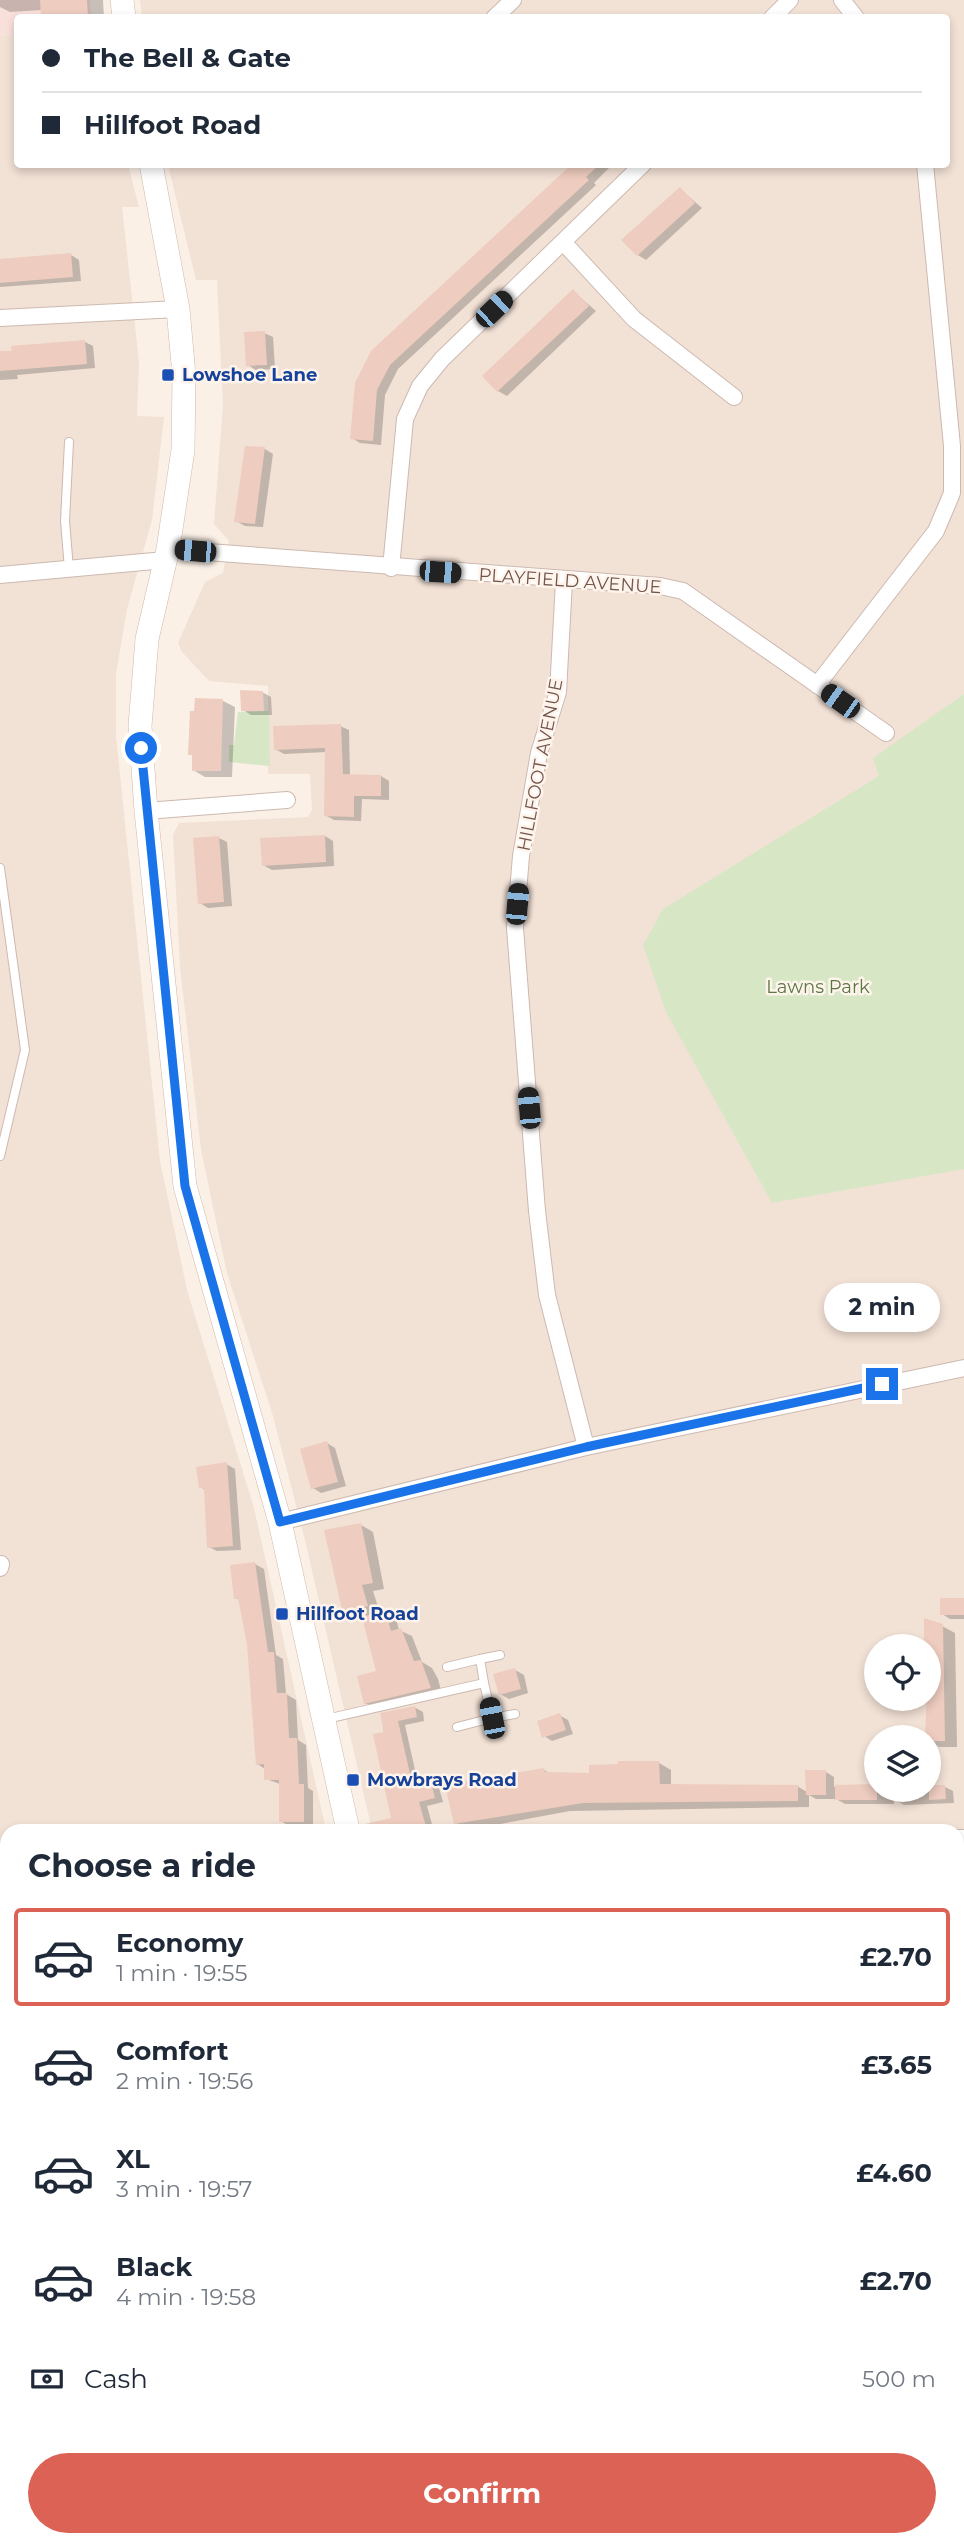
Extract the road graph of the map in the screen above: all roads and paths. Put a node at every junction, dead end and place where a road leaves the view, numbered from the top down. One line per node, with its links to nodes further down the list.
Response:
1 (513, 0): 4 (street)
2 (790, 0): 5 (street)
3 (842, 0): 6 (street)
4 (498, 14)
5 (776, 14)
6 (853, 14)
7 (152, 168): 11 (main road)
8 (639, 168): 10 (street)
9 (925, 168): 20 (street)
10 (564, 243): 13 (street); 16 (street)
11 (178, 309): 12 (street); 15 (main road)
12 (0, 318)
13 (734, 397)
14 (69, 442): 17 (lane)
15 (166, 554): 16 (street, PLAYFIELD AVENUE); 17 (street, PLAYFIELD AVENUE); 23 (main road)
16 (391, 568): 19 (street, PLAYFIELD AVENUE)
17 (69, 569): 18 (street, PLAYFIELD AVENUE)
18 (0, 575)
19 (564, 580): 20 (street, PLAYFIELD AVENUE); 27 (street, HILLFOOT AVENUE)
20 (817, 685): 21 (street, PLAYFIELD AVENUE)
21 (886, 733)
22 (287, 800): 23 (street)
23 (146, 811): 28 (main road)
24 (0, 868): 25 (lane)
25 (0, 1156)
26 (964, 1367): 27 (street)
27 (586, 1447): 28 (street)
28 (280, 1522): 35 (main road)
29 (500, 1655): 30 (lane)
30 (480, 1659): 31 (lane); 32 (lane)
31 (447, 1667)
32 (485, 1683): 34 (lane); 35 (lane)
33 (515, 1714): 34 (lane)
34 (492, 1718): 36 (lane)
35 (323, 1720): 37 (main road)
36 (457, 1727)
37 (347, 1824)

